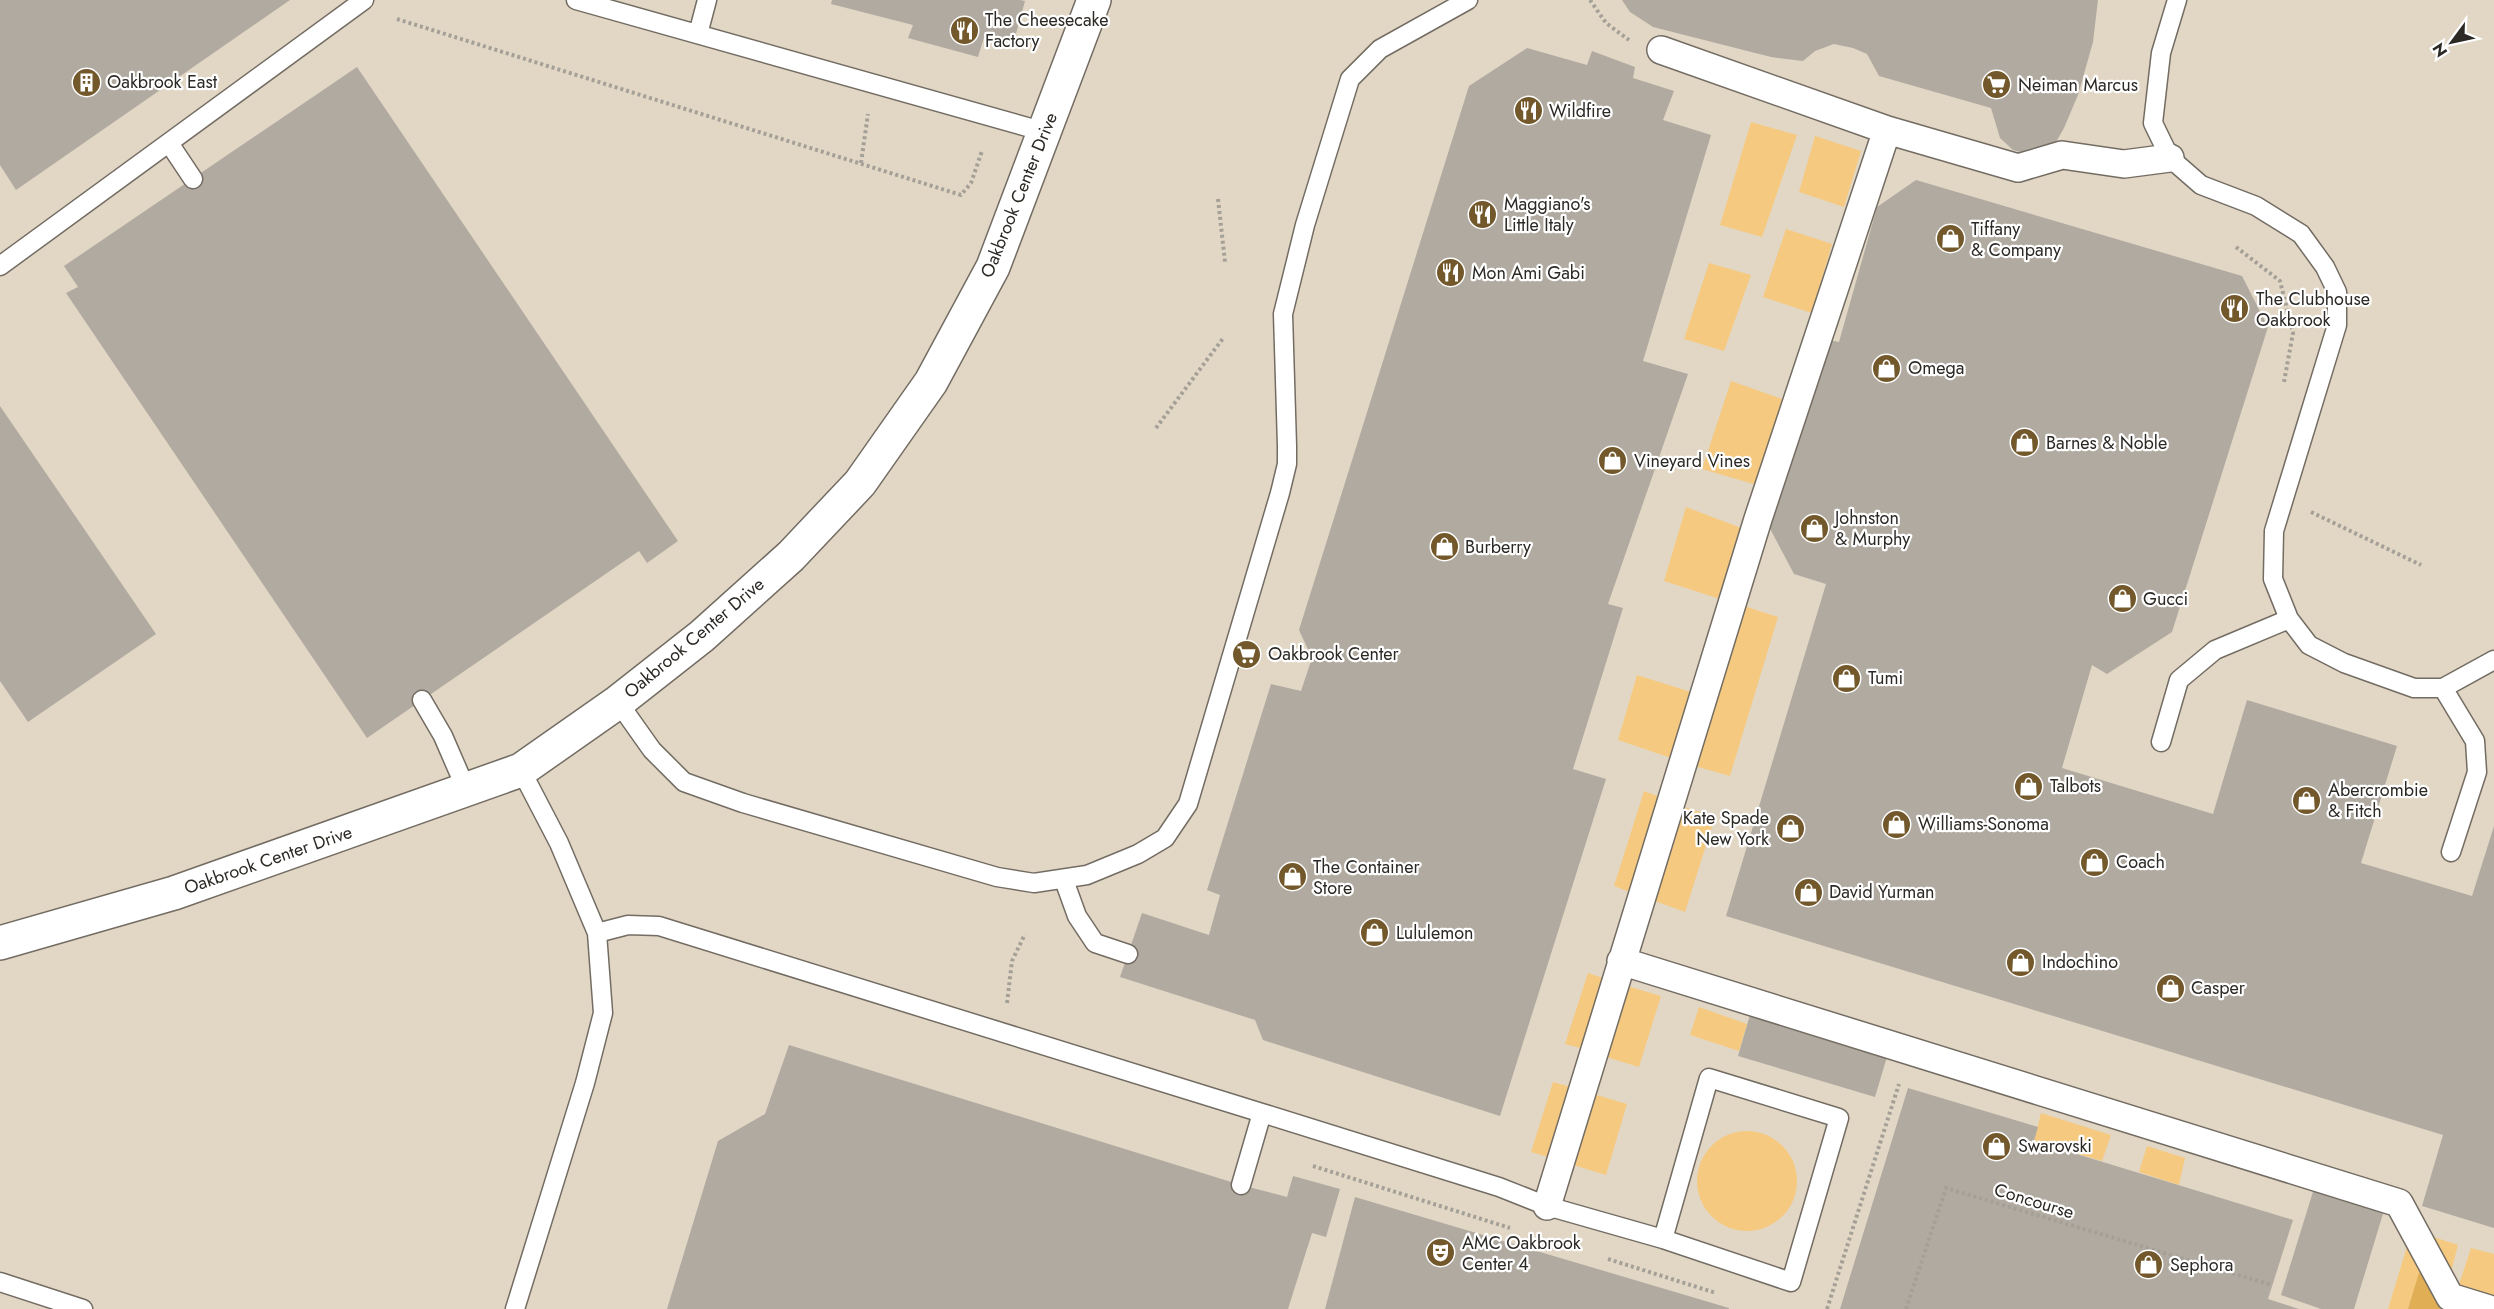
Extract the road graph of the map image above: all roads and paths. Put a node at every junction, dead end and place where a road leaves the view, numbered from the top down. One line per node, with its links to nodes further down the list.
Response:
1 (364, 0): 14 (lane)
2 (576, 0): 9 (lane)
3 (707, 0): 9 (lane)
4 (1094, 0): 13 (street, Oakbrook Center Drive)
5 (1468, 0): 35 (lane)
6 (1590, 0): 10 (path)
7 (2177, 0): 16 (lane)
8 (397, 19): 17 (path)
9 (698, 34): 11 (lane)
10 (1661, 50): 12 (street)
11 (872, 84): 13 (lane); 17 (path)
12 (1887, 130): 16 (street); 40 (street)
13 (1045, 132): 30 (street, Oakbrook Center Drive)
14 (169, 142): 18 (lane); 21 (lane)
15 (982, 151): 17 (path)
16 (2170, 158): 26 (lane)
17 (861, 163)
18 (193, 179)
19 (1218, 199): 20 (path)
20 (1225, 262)
21 (0, 266)
22 (1224, 337): 23 (path)
23 (1155, 428)
24 (2306, 509): 25 (path)
25 (2421, 565)
26 (2289, 619): 28 (lane); 31 (lane)
27 (2494, 660): 28 (lane)
28 (2443, 688): 34 (lane)
29 (422, 700): 33 (lane)
30 (618, 702): 32 (street, Oakbrook Center Drive); 35 (lane)
31 (2161, 742)
32 (521, 770): 33 (street, Oakbrook Center Drive); 36 (lane)
33 (466, 789): 38 (street, Oakbrook Center Drive)
34 (2451, 852)
35 (1064, 880): 39 (lane)
36 (597, 933): 43 (lane); 51 (lane)
37 (1025, 934): 41 (path)
38 (0, 943)
39 (1128, 954)
40 (1621, 961): 42 (street); 45 (street)
41 (1006, 1012)
42 (1910, 1050): 49 (street); 52 (path)
43 (1262, 1113): 44 (lane); 45 (lane)
44 (1241, 1185)
45 (1547, 1206): 46 (lane)
46 (1662, 1239): 46 (lane)
47 (0, 1282): 50 (lane)
48 (2272, 1286): 53 (path, Concourse)
49 (2448, 1303): 54 (street)
50 (83, 1309)
51 (514, 1309)
52 (1827, 1309)
53 (1906, 1309)
54 (2489, 1309)

